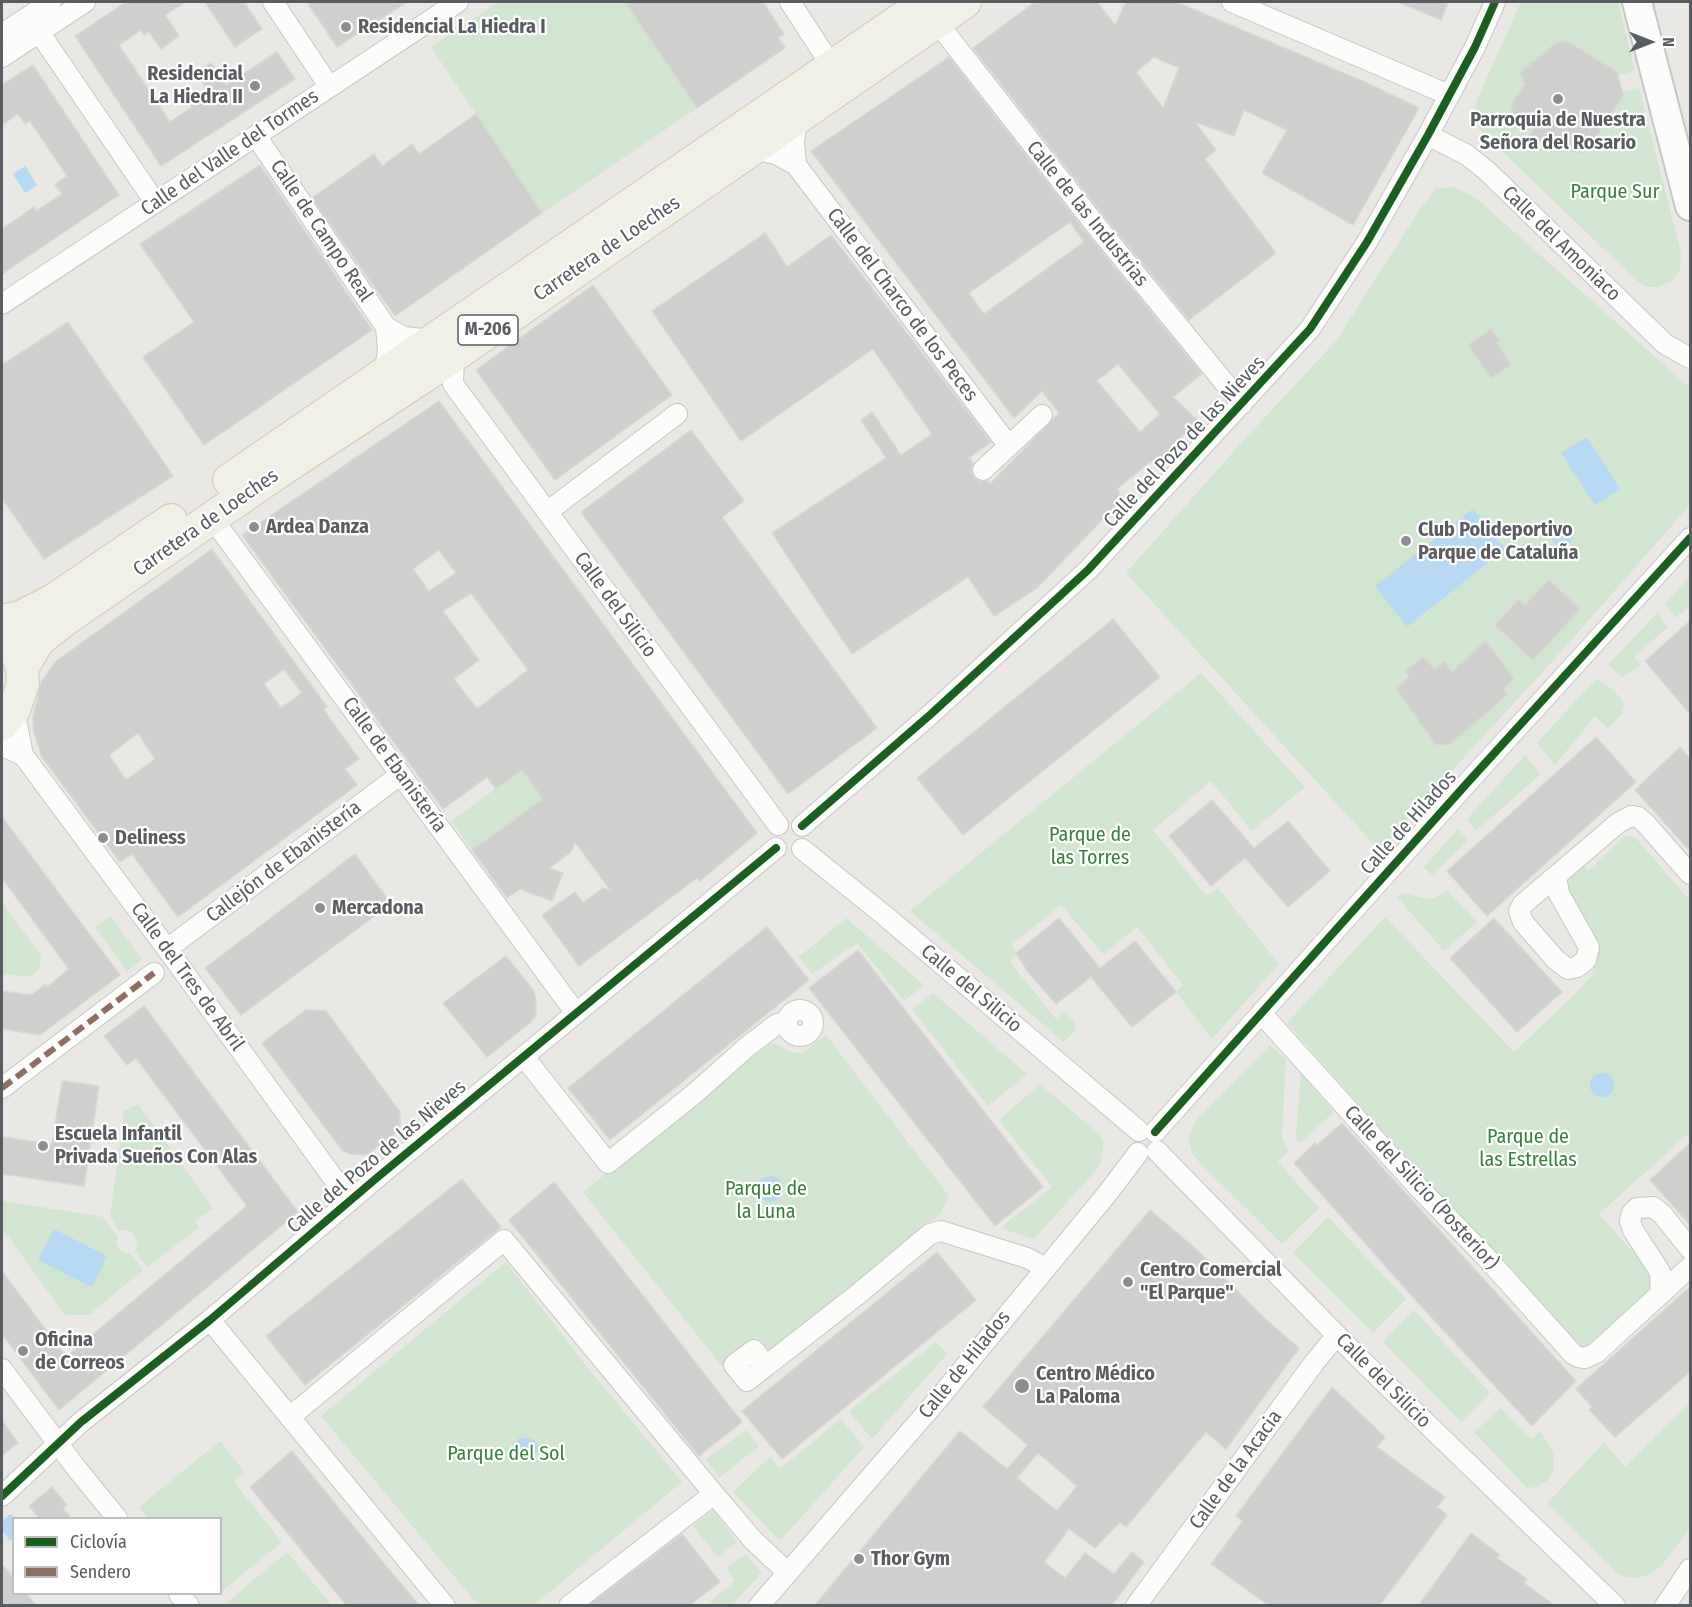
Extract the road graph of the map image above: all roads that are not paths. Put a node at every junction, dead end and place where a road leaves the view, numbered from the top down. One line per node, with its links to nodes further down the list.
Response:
1 (51, 2): 13 (street)
2 (85, 2): 12 (street)
3 (273, 2): 16 (street)
4 (458, 2): 16 (street, Calle del Valle del Tormes)
5 (790, 2): 15 (street)
6 (965, 2): 11 (main road, Carretera de Loeches / M-206)
7 (1232, 2): 17 (street)
8 (1495, 2): 17 (street, Calle del Pozo de las Nieves)
9 (1637, 2): 25 (street)
10 (1654, 2): 21 (street)
11 (931, 11): 15 (main road, Carretera de Loeches / M-206); 18 (main road, Carretera de Loeches / M-206); 31 (street, Calle de las Industrias)
12 (39, 32): 14 (street); 24 (street)
13 (2, 34)
14 (2, 57)
15 (831, 65): 29 (main road, Carretera de Loeches / M-206)
16 (329, 86): 20 (street, Calle del Valle del Tormes)
17 (1449, 95): 19 (street, Calle del Pozo de las Nieves)
18 (797, 118): 22 (main road, Carretera de Loeches / M-206); 23 (street)
19 (1428, 135): 28 (street, Calle del Amoniaco); 31 (street, Calle del Pozo de las Nieves)
20 (256, 136): 24 (street, Calle del Valle del Tormes); 27 (street, Calle de Campo Real)
21 (1690, 145)
22 (752, 149): 23 (street, Calle del Charco de los Peces); 29 (main road, Carretera de Loeches / M-206)
23 (796, 165): 34 (street, Calle del Charco de los Peces)
24 (155, 202): 26 (street, Calle del Valle del Tormes)
25 (1690, 206)
26 (2, 304)
27 (386, 327): 29 (street); 30 (street)
28 (1690, 358)
29 (446, 359): 30 (main road, Carretera de Loeches / M-206); 36 (street, Calle del Silicio); 37 (main road, Carretera de Loeches / M-206)
30 (385, 372): 39 (main road, Carretera de Loeches / M-206)
31 (1242, 404): 47 (street, Calle del Pozo de las Nieves)
32 (677, 414): 36 (street)
33 (1042, 415): 34 (street)
34 (1009, 446): 35 (street)
35 (983, 470)
36 (547, 512): 46 (street, Calle del Silicio)
37 (212, 518): 41 (main road, Carretera de Loeches / M-206); 45 (street, Calle de Ebanistería)
38 (1690, 538): 55 (street, Calle de Hilados)
39 (2, 621)
40 (2, 630): 41 (main road, M-206)
41 (22, 669): 42 (main road, M-206)
42 (8, 717): 44 (street, Calle del Tres de Abril)
43 (2, 746): 44 (street)
44 (23, 755): 52 (street, Calle del Tres de Abril)
45 (400, 775): 52 (street, Callejón de Ebanistería); 54 (street, Calle de Ebanistería)
46 (778, 825): 47 (street); 48 (street)
47 (802, 826): 49 (street)
48 (776, 848): 49 (street); 54 (street, Calle del Pozo de las Nieves)
49 (802, 849): 59 (street, Calle del Silicio)
50 (1690, 874): 51 (street)
51 (1556, 876)
52 (167, 949): 60 (street, Calle del Tres de Abril)
53 (154, 973): 58 (street)
54 (575, 1012): 57 (street, Calle del Pozo de las Nieves)
55 (1261, 1013): 59 (street, Calle de Hilados); 64 (street, Calle del Silicio (Posterior))
56 (787, 1022): 57 (street)
57 (524, 1057): 60 (street, Calle del Pozo de las Nieves)
58 (2, 1088)
59 (1147, 1142): 63 (street, Calle de Hilados); 66 (street, Calle del Silicio)
60 (350, 1201): 65 (street, Calle del Pozo de las Nieves)
61 (1690, 1249): 64 (street)
62 (1690, 1267): 64 (street)
63 (1046, 1268): 67 (street); 75 (street, Calle de Hilados)
64 (1661, 1292)
65 (210, 1320): 69 (street); 70 (street, Calle del Pozo de las Nieves)
66 (1337, 1335): 79 (street, Calle de la Acacia); 80 (street, Calle del Silicio)
67 (766, 1366)
68 (2, 1369): 70 (street)
69 (291, 1416): 71 (street); 76 (street)
70 (58, 1444): 72 (street, Calle del Pozo de las Nieves); 73 (street)
71 (714, 1494): 75 (street); 77 (street)
72 (2, 1496)
73 (116, 1517)
74 (1690, 1569): 81 (street)
75 (788, 1573): 78 (street, Calle de Hilados)
76 (445, 1605)
77 (569, 1605)
78 (759, 1605)
79 (1136, 1605)
80 (1615, 1605)
81 (1665, 1605)

